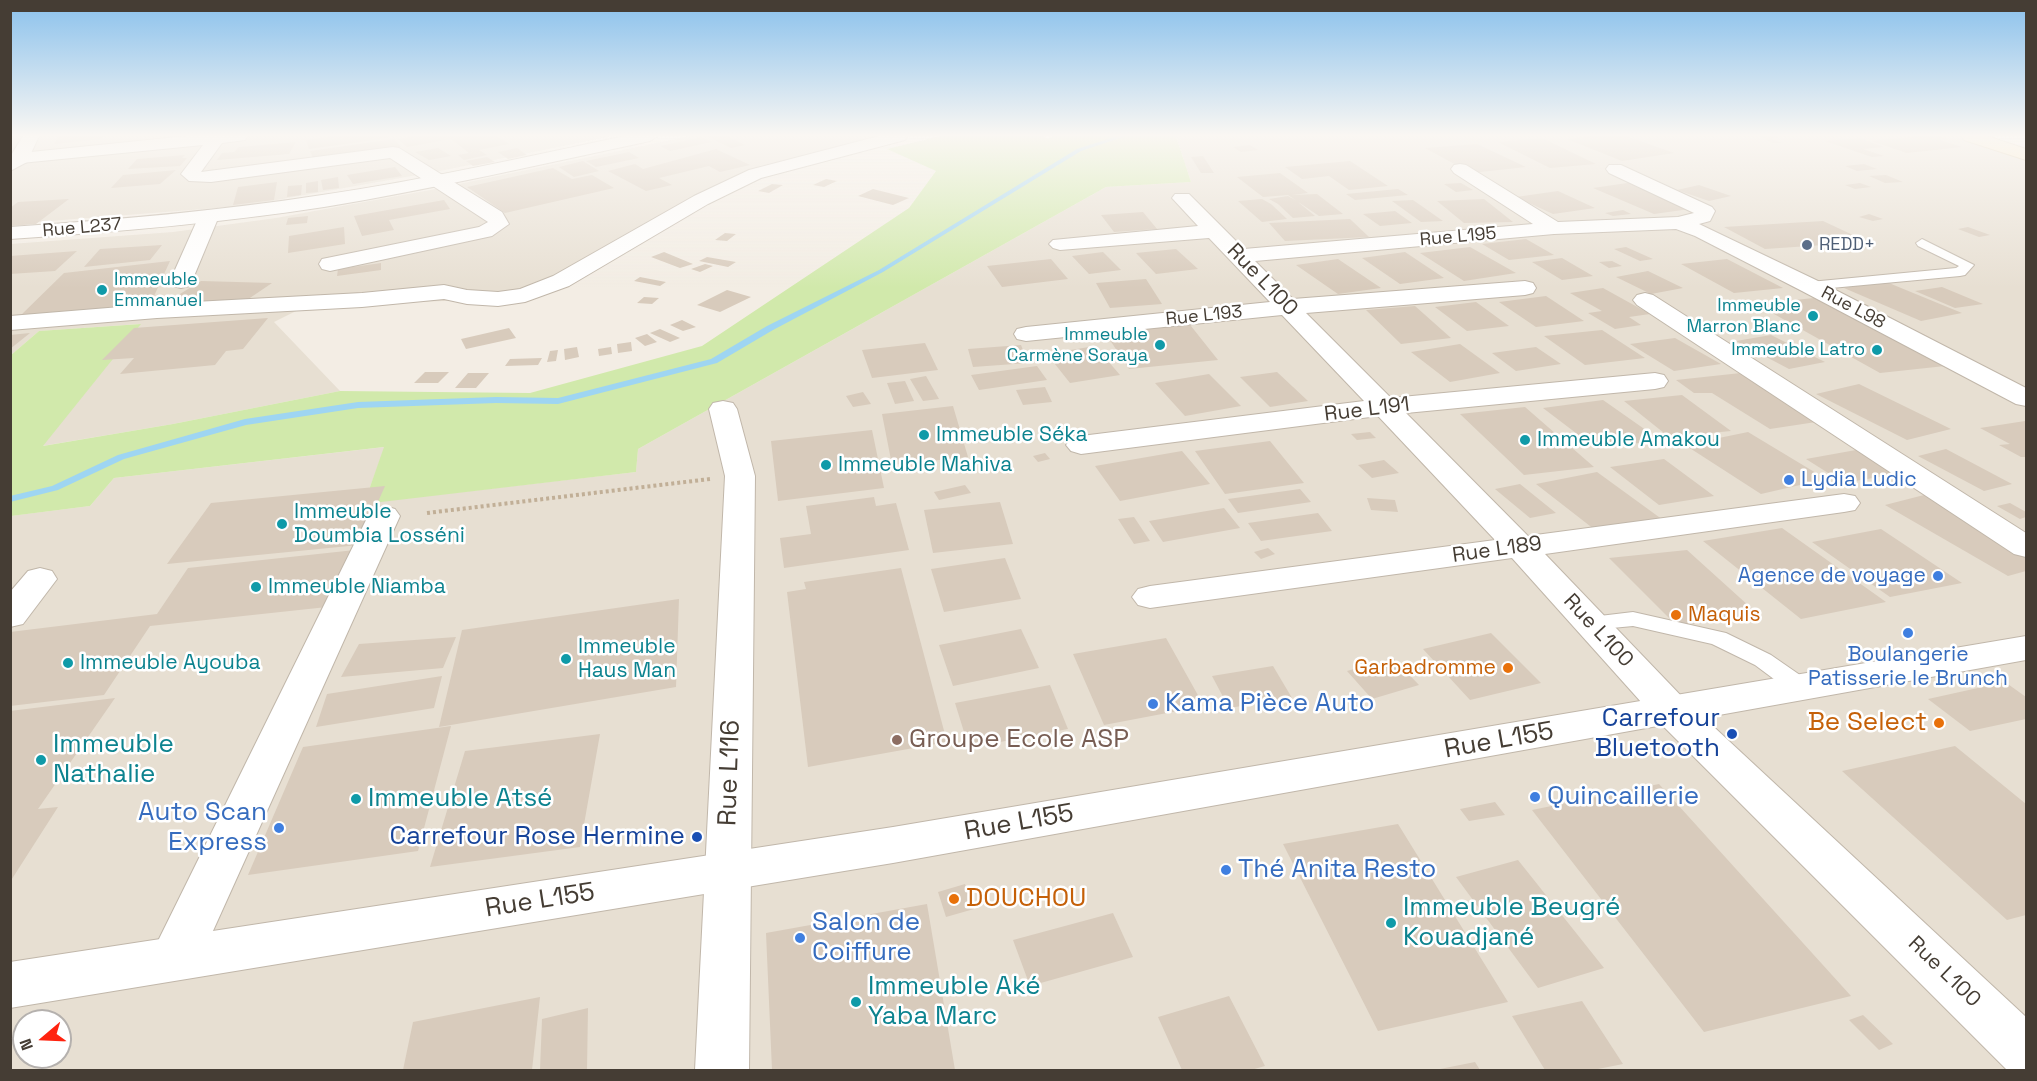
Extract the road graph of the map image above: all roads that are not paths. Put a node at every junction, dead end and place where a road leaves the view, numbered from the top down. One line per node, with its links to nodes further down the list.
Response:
1 (404, 186): 7 (street, Rue L237)
2 (449, 186): 15 (street)
3 (729, 186): 21 (street)
4 (1487, 186): 9 (street)
5 (1654, 186): 8 (street)
6 (1182, 198): 10 (street, Rue L100)
7 (209, 216): 11 (street, Rue L237); 16 (street)
8 (1678, 223): 9 (street, Rue L195); 17 (street, Rue L98)
9 (1554, 228): 14 (street, Rue L195)
10 (1215, 231): 13 (street); 14 (street, Rue L100)
11 (10, 233)
12 (1922, 243): 17 (lane)
13 (1060, 244)
14 (1239, 256): 20 (street, Rue L100)
15 (330, 264)
16 (180, 281)
17 (1810, 286): 24 (street, Rue L98)
18 (1525, 288): 20 (street, Rue L193)
19 (1644, 300): 31 (street)
20 (1288, 307): 22 (street, Rue L193); 25 (street, Rue L100)
21 (10, 323)
22 (1026, 334)
23 (1655, 381): 25 (street, Rue L191)
24 (2026, 398)
25 (1385, 407): 27 (street, Rue L191); 30 (street, Rue L100)
26 (723, 410): 39 (street, Rue L116)
27 (1081, 445)
28 (1844, 503): 30 (street, Rue L189)
29 (384, 516): 40 (street)
30 (1520, 547): 33 (street, Rue L189); 35 (street, Rue L100)
31 (2026, 547)
32 (40, 579): 34 (street)
33 (1150, 597)
34 (10, 616)
35 (1591, 623): 37 (lane); 38 (street, Rue L100)
36 (2026, 648): 37 (street, Rue L155)
37 (1802, 688): 38 (street, Rue L155)
38 (1673, 712): 39 (street, Rue L155); 42 (street, Rue L100)
39 (727, 872): 40 (street, Rue L155); 43 (street, Rue L116)
40 (176, 957): 41 (street, Rue L155)
41 (10, 985)
42 (2026, 1052)
43 (722, 1071)

